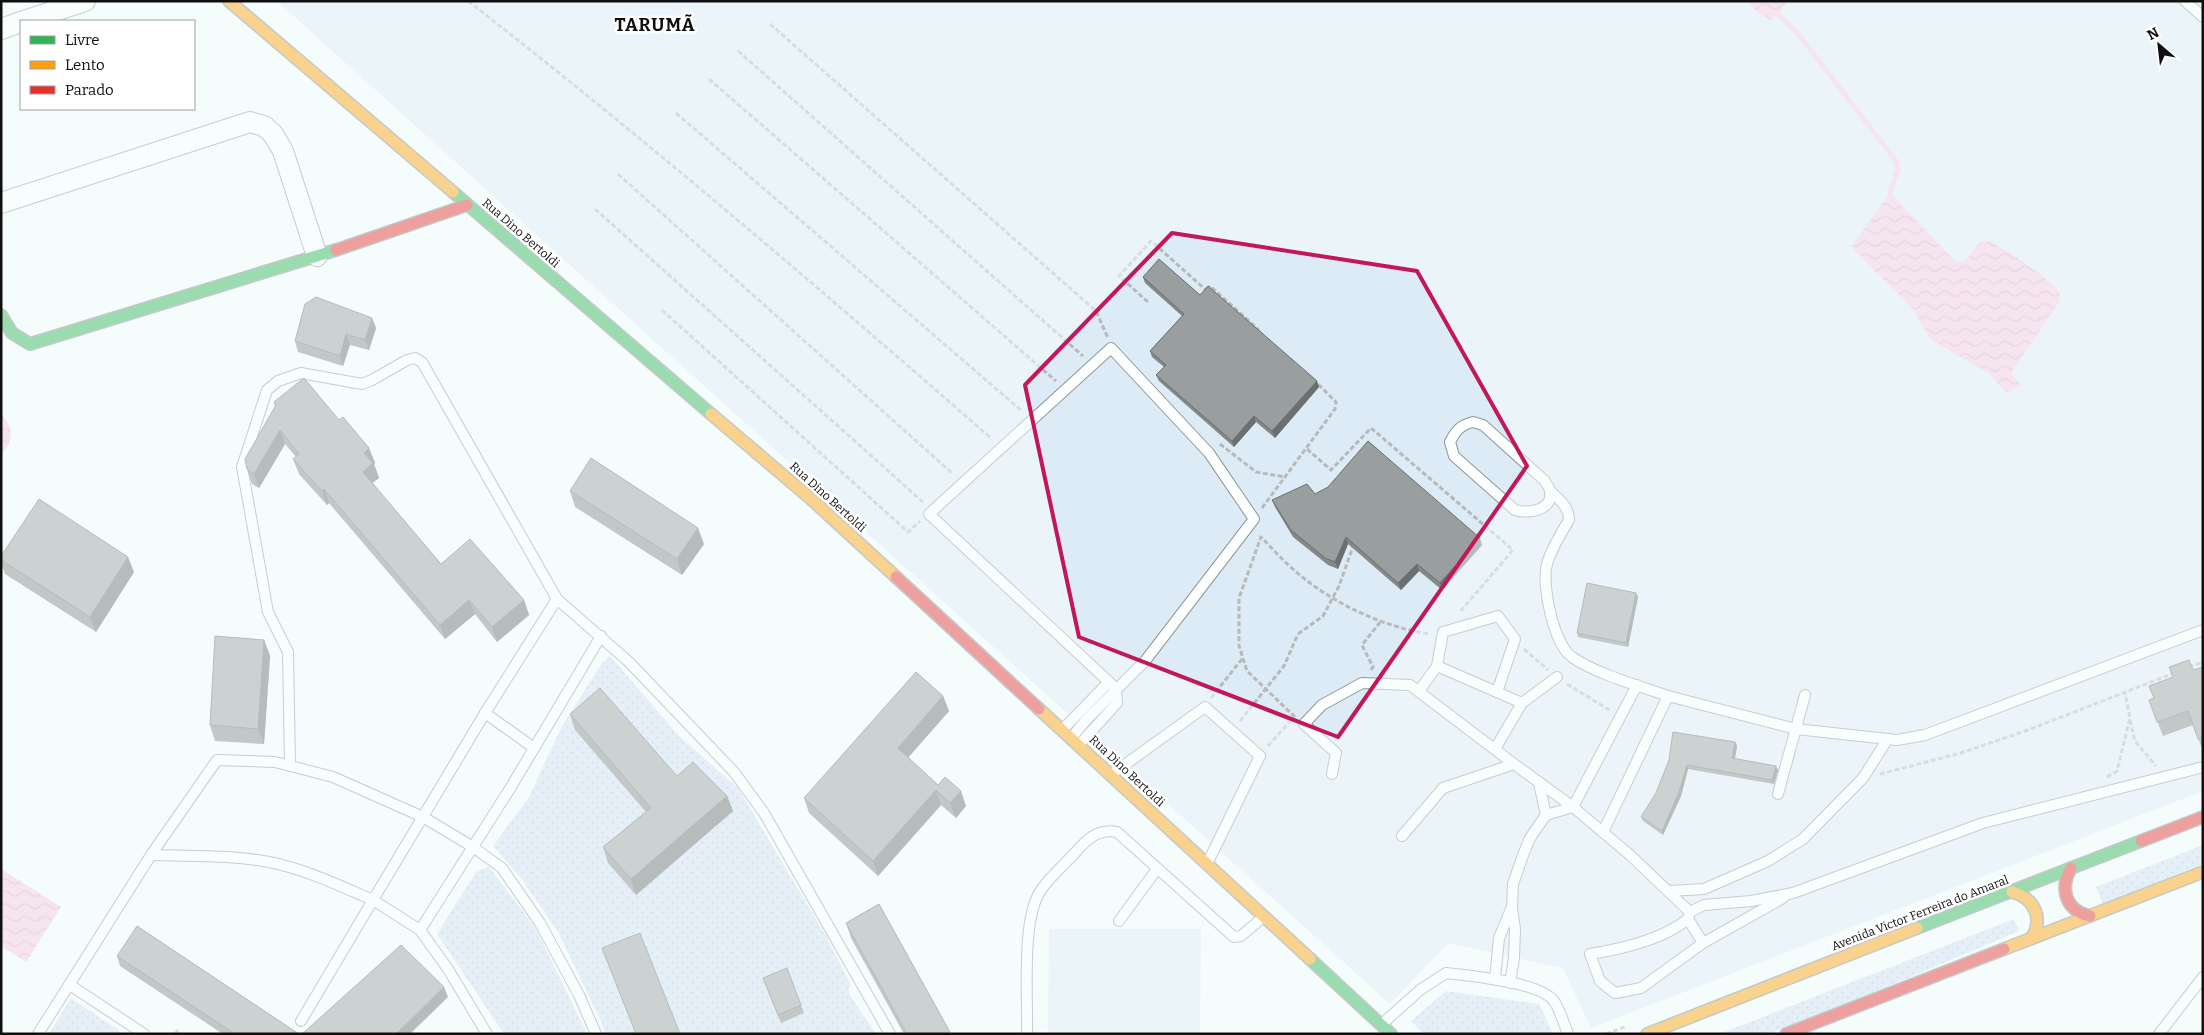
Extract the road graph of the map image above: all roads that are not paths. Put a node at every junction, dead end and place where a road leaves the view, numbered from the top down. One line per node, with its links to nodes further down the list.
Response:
1 (85, 1): 5 (street)
2 (229, 1): 9 (main road, Rua Dino Bertoldi)
3 (2185, 1): 4 (lane)
4 (2203, 17)
5 (29, 20)
6 (20, 23): 7 (street)
7 (1, 29)
8 (1, 203): 10 (street)
9 (467, 205): 10 (main road); 26 (main road, Rua Dino Bertoldi)
10 (318, 256): 11 (main road)
11 (1, 315)
12 (1550, 491): 12 (lane); 18 (lane)
13 (557, 599): 15 (lane); 25 (lane); 33 (lane)
14 (2203, 630): 28 (lane)
15 (600, 636): 30 (lane); 73 (lane)
16 (1437, 666): 20 (lane); 21 (lane); 21 (lane)
17 (1557, 677): 24 (lane)
18 (1637, 685): 23 (lane); 39 (lane)
19 (1112, 686): 19 (lane); 26 (lane); 29 (lane)
20 (1419, 691): 31 (lane); 35 (lane)
21 (1497, 692): 24 (lane)
22 (1805, 695): 27 (lane)
23 (1668, 696): 27 (lane); 43 (lane)
24 (1522, 703): 31 (lane)
25 (485, 713): 30 (lane); 41 (lane)
26 (1062, 730): 29 (main road, Rua Dino Bertoldi)
27 (1796, 730): 28 (lane); 38 (lane)
28 (1887, 740): 51 (lane)
29 (1075, 742): 36 (main road, Rua Dino Bertoldi)
30 (534, 748): 45 (lane)
31 (1495, 750): 32 (lane)
32 (1514, 764): 37 (lane); 44 (lane)
33 (290, 766): 41 (lane); 46 (lane)
34 (2203, 767): 53 (lane)
35 (1332, 774)
36 (1111, 775): 47 (main road, Rua Dino Bertoldi); 47 (lane)
37 (1539, 783): 39 (lane); 40 (lane)
38 (1778, 794)
39 (1573, 808): 40 (lane); 43 (lane)
40 (1546, 815): 55 (lane)
41 (423, 817): 45 (lane); 54 (lane)
42 (2203, 817): 48 (main road, Avenida Victor Ferreira do Amaral)
43 (1602, 832): 51 (lane)
44 (1402, 836)
45 (472, 847): 60 (lane); 72 (lane)
46 (151, 855): 54 (lane); 66 (lane)
47 (1207, 865): 56 (main road, Rua Dino Bertoldi)
48 (2071, 868): 52 (main road, Avenida Victor Ferreira do Amaral); 58 (main road)
49 (1157, 869): 56 (lane); 59 (lane); 74 (lane)
50 (2203, 872): 58 (main road)
51 (1670, 891): 57 (lane)
52 (2012, 892): 61 (main road); 77 (main road, Avenida Victor Ferreira do Amaral)
53 (1793, 893): 57 (lane); 62 (lane)
54 (373, 900): 60 (lane); 67 (lane)
55 (1512, 908): 64 (lane); 65 (lane)
56 (1263, 916): 68 (main road, Rua Dino Bertoldi)
57 (1689, 916): 62 (lane); 62 (lane)
58 (2090, 916): 61 (main road)
59 (1119, 921)
60 (420, 930): 71 (lane)
61 (2030, 939): 78 (main road)
62 (1703, 944)
63 (2203, 978): 79 (lane)
64 (1495, 979): 65 (lane); 68 (lane)
65 (1510, 983): 76 (lane)
66 (70, 985): 69 (lane); 70 (lane)
67 (301, 1021)
68 (1382, 1025): 75 (main road, Rua Dino Bertoldi)
69 (38, 1034)
70 (144, 1034)
71 (487, 1034)
72 (596, 1034)
73 (890, 1034)
74 (1027, 1034)
75 (1391, 1034)
76 (1568, 1034)
77 (1648, 1034)
78 (1786, 1034)
79 (2159, 1034)

